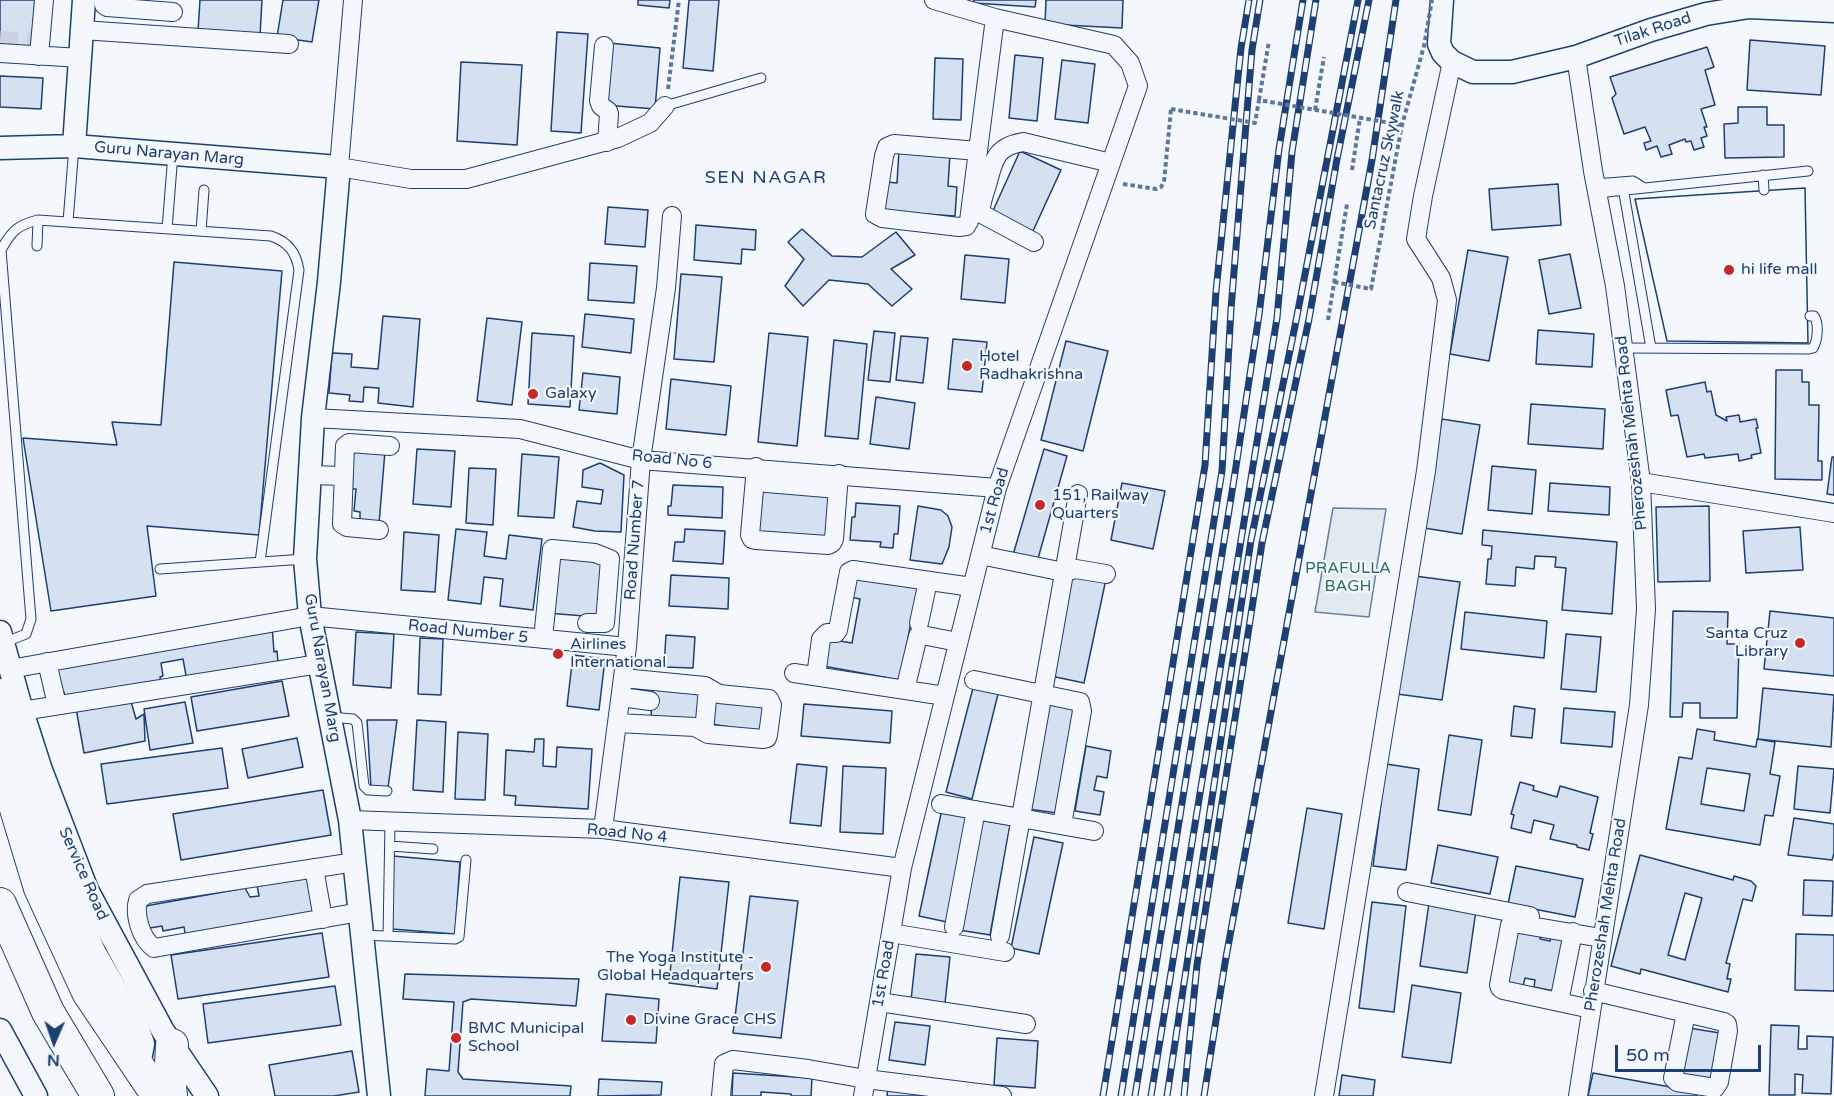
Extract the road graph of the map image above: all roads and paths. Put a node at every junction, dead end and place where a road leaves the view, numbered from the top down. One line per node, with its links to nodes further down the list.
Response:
1 (44, 0): 19 (street)
2 (84, 0): 14 (street, Guru Narayan Marg)
3 (103, 0): 10 (street)
4 (353, 0): 39 (street, Guru Narayan Marg)
5 (679, 0): 27 (path)
6 (934, 0): 9 (street, 1st Road)
7 (1432, 0): 30 (path, Santacruz Skywalk, bridge)
8 (1442, 0): 24 (street)
9 (965, 5): 13 (street, 1st Road)
10 (174, 6): 15 (street)
11 (1704, 7): 12 (street, Tilak Road); 22 (street, Tilak Road)
12 (1834, 11)
13 (995, 18): 35 (street); 37 (street, 1st Road)
14 (82, 30): 15 (street); 23 (street, Guru Narayan Marg)
15 (172, 36): 17 (street)
16 (1269, 41): 26 (path)
17 (289, 44)
18 (604, 46): 31 (street)
19 (38, 47): 20 (street); 23 (street)
20 (0, 53)
21 (1324, 57): 28 (path)
22 (1576, 57): 24 (street, Tilak Road); 45 (street, Pherozeshah Mehta Road)
23 (80, 58): 32 (street, Guru Narayan Marg)
24 (1452, 62): 157 (street)
25 (760, 78): 27 (lane)
26 (1259, 100): 28 (path, bridge); 43 (path, bridge)
27 (665, 106): 31 (street)
28 (1315, 110): 29 (path, bridge)
29 (1360, 118): 30 (path, bridge); 40 (path)
30 (1402, 125): 56 (path, Santacruz Skywalk, bridge)
31 (607, 142): 39 (street)
32 (74, 146): 33 (street); 36 (street, Guru Narayan Marg); 51 (lane)
33 (23, 147): 34 (street); 38 (street)
34 (0, 148)
35 (978, 151): 35 (street)
36 (173, 154): 39 (street, Guru Narayan Marg); 52 (lane)
37 (1111, 163): 54 (street); 69 (street, 1st Road)
38 (0, 164)
39 (339, 167): 61 (street, Guru Narayan Marg)
40 (1352, 170)
41 (1808, 171): 42 (lane)
42 (1763, 176): 44 (lane); 47 (lane)
43 (1129, 185)
44 (1623, 186): 45 (lane); 60 (lane)
45 (1596, 189): 59 (street, Pherozeshah Mehta Road)
46 (204, 190): 53 (lane)
47 (1764, 190)
48 (1347, 204): 56 (path)
49 (672, 216): 63 (street, Road Number 7)
50 (38, 220): 51 (lane); 55 (lane); 82 (lane)
51 (68, 222): 52 (lane)
52 (167, 229): 53 (lane)
53 (201, 231): 75 (lane)
54 (1034, 242)
55 (37, 246)
56 (1334, 282): 58 (path)
57 (1810, 316): 60 (lane)
58 (1328, 320)
59 (1623, 348): 60 (lane); 68 (street, Pherozeshah Mehta Road)
60 (1651, 348)
61 (313, 418): 62 (street, Road No 6); 65 (street, Guru Narayan Marg)
62 (392, 422): 63 (street, Road No 6); 66 (street)
63 (641, 460): 64 (street, Road No 6); 77 (street, Road Number 7)
64 (755, 475): 67 (street, Road No 6); 67 (street)
65 (310, 476): 66 (street); 74 (street, Guru Narayan Marg)
66 (344, 476): 72 (street)
67 (839, 482): 69 (street, Road No 6)
68 (1641, 482): 71 (street); 136 (street, Pherozeshah Mehta Road)
69 (997, 488): 73 (street, 1st Road)
70 (1078, 494): 79 (street)
71 (1834, 513)
72 (379, 530)
73 (980, 555): 79 (street); 84 (street, 1st Road)
74 (305, 559): 75 (lane); 85 (street, Guru Narayan Marg)
75 (260, 562): 78 (lane)
76 (610, 562): 77 (street); 87 (street); 90 (street)
77 (634, 563): 92 (street, Road Number 7)
78 (160, 568)
79 (1064, 572): 80 (street); 102 (street)
80 (1106, 574)
81 (41, 577): 82 (lane)
82 (29, 578): 89 (lane)
83 (928, 580): 84 (street); 88 (street); 96 (street)
84 (972, 587): 91 (street, 1st Road)
85 (310, 616): 90 (street, Road Number 5); 93 (street, Road Number 5); 94 (street, Guru Narayan Marg)
86 (587, 623): 87 (street)
87 (605, 623): 92 (street)
88 (919, 623)
89 (1, 638): 99 (street, Service Road)
90 (543, 639): 92 (street, Road Number 5)
91 (958, 642): 101 (street); 103 (street, 1st Road)
92 (627, 647): 97 (street, Road Number 7)
93 (47, 662): 99 (street, Road Number 5); 106 (street)
94 (319, 664): 106 (street); 108 (street, Guru Narayan Marg)
95 (794, 673): 96 (street)
96 (816, 676): 101 (street)
97 (623, 678): 100 (street); 104 (street, Road Number 7)
98 (974, 680): 102 (street)
99 (5, 681): 107 (street, Service Road); 146 (highway)
100 (708, 688): 110 (street); 110 (street)
101 (905, 690): 103 (street)
102 (1043, 694): 117 (street); 120 (street)
103 (945, 696): 128 (street, 1st Road)
104 (621, 697): 105 (street); 109 (street, Road Number 7)
105 (650, 700)
106 (57, 705): 107 (street)
107 (22, 711): 145 (street, Service Road)
108 (329, 717): 111 (street, Guru Narayan Marg); 112 (lane)
109 (617, 723): 110 (street); 121 (street, Road Number 7)
110 (704, 732)
111 (336, 749): 112 (lane); 118 (street, Guru Narayan Marg)
112 (360, 750): 114 (lane)
113 (0, 756): 146 (highway)
114 (387, 791)
115 (941, 804): 116 (street)
116 (976, 810): 117 (street); 133 (street)
117 (1021, 818): 120 (street); 135 (street)
118 (350, 820): 119 (street, Road No 4); 126 (street, Guru Narayan Marg)
119 (390, 822): 121 (street, Road No 4); 123 (lane)
120 (1062, 825): 122 (street)
121 (603, 829): 128 (street, Road No 4)
122 (1094, 831)
123 (390, 846): 124 (lane); 137 (lane)
124 (433, 849)
125 (466, 860): 137 (lane)
126 (354, 862): 127 (street); 132 (street, Guru Narayan Marg)
127 (314, 868): 131 (street); 131 (street)
128 (902, 868): 135 (street, 1st Road)
129 (1407, 892): 136 (street)
130 (0, 904): 147 (highway)
131 (323, 919): 132 (street)
132 (361, 923): 137 (lane); 154 (street, Guru Narayan Marg)
133 (954, 927)
134 (1573, 932): 136 (street); 140 (street); 140 (street)
135 (891, 933): 139 (street, 1st Road)
136 (1602, 934): 138 (street, Pherozeshah Mehta Road)
137 (388, 936)
138 (1593, 991): 141 (street, Pherozeshah Mehta Road); 142 (street)
139 (879, 1002): 143 (street); 148 (street, 1st Road)
140 (1559, 1002): 141 (street)
141 (1591, 1009): 158 (street, Pherozeshah Mehta Road)
142 (1686, 1013)
143 (1026, 1024)
144 (0, 1030): 150 (street)
145 (172, 1045): 152 (highway); 153 (street, Service Road)
146 (136, 1065): 151 (highway)
147 (92, 1087)
148 (864, 1088): 149 (street); 155 (street)
149 (886, 1089): 156 (street)
150 (36, 1096)
151 (158, 1096)
152 (171, 1096)
153 (207, 1096)
154 (379, 1096)
155 (721, 1096)
156 (1002, 1096)
157 (1324, 1096)
158 (1578, 1096)

